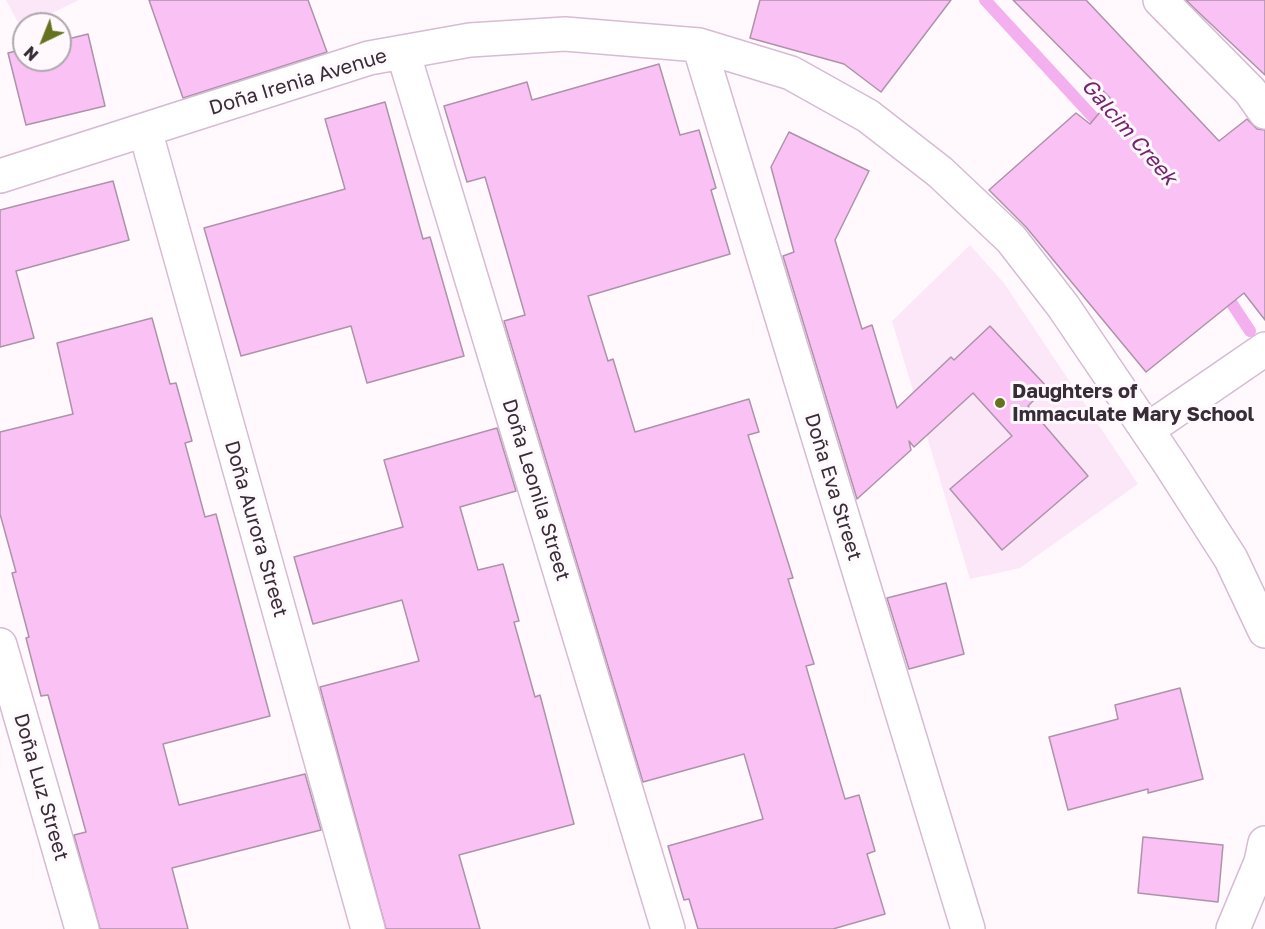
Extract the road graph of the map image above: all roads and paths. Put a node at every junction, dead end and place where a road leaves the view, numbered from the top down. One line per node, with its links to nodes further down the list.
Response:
1 (1160, 0): 4 (street)
2 (699, 45): 3 (street, Doña Irenia Avenue); 8 (street, Doña Irenia Avenue); 16 (street, Doña Eva Street)
3 (403, 52): 5 (street, Doña Irenia Avenue); 15 (street, Doña Leonila Street)
4 (1265, 112)
5 (145, 129): 6 (street, Doña Irenia Avenue); 14 (street, Doña Aurora Street)
6 (0, 176)
7 (1265, 350): 8 (street)
8 (1147, 430): 9 (street, Doña Irenia Avenue)
9 (1265, 631)
10 (0, 645): 13 (street, Doña Luz Street)
11 (1265, 843): 12 (street)
12 (1240, 927)
13 (82, 929)
14 (368, 929)
15 (668, 929)
16 (968, 929)

